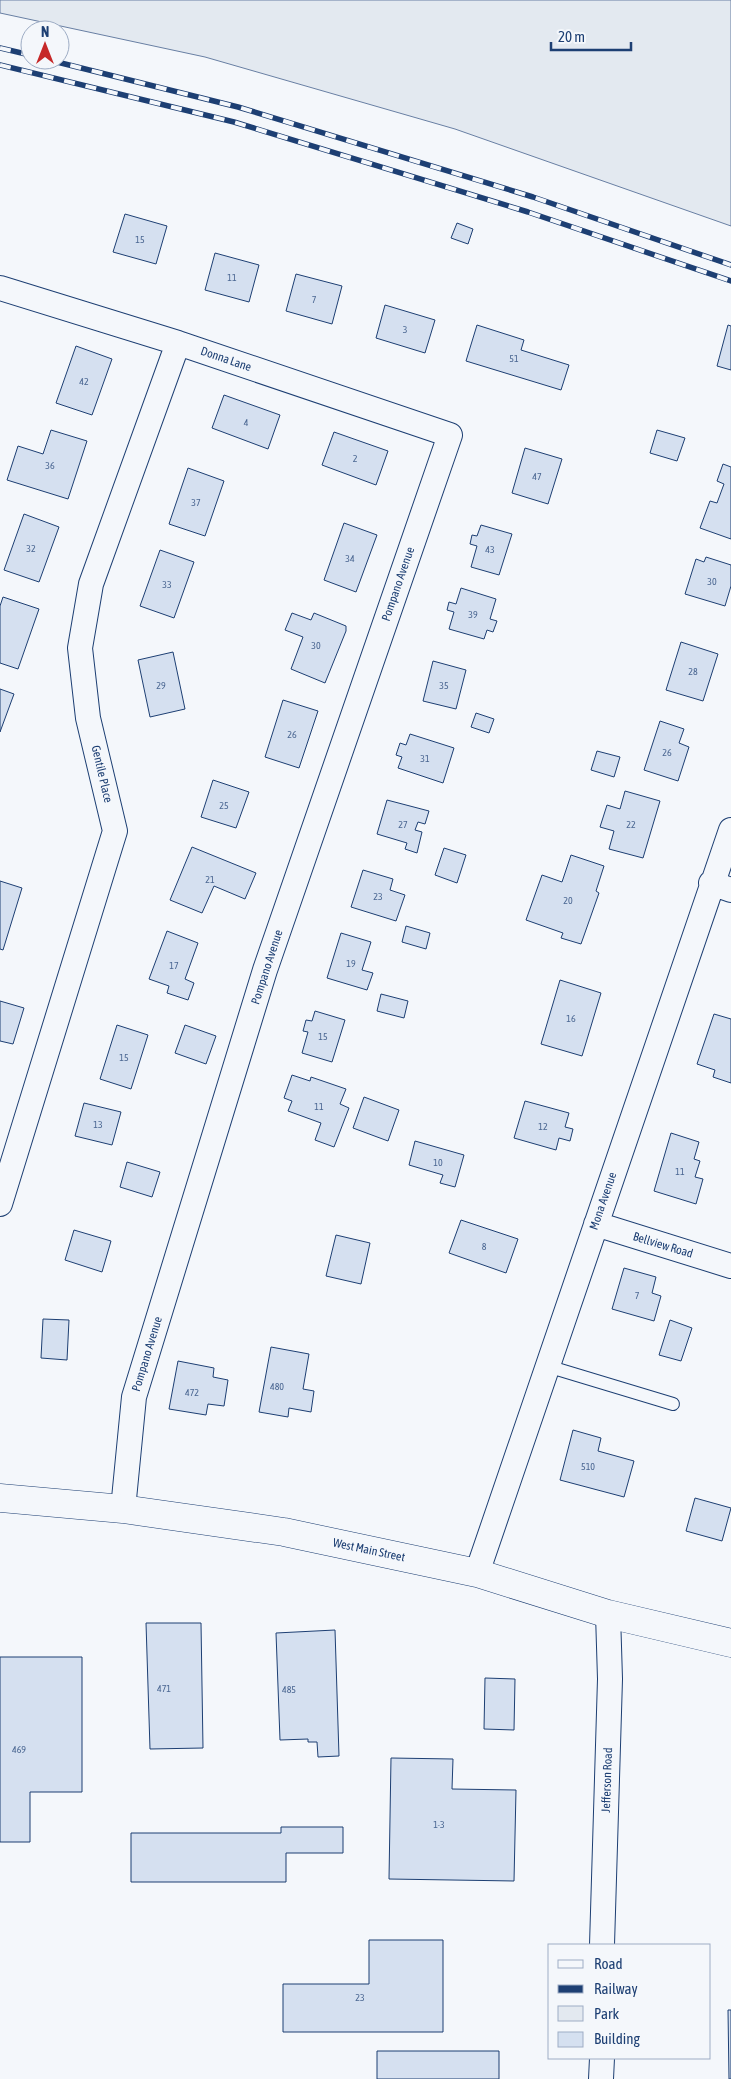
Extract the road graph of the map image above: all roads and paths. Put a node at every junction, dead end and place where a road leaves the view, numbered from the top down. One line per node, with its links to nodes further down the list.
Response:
1 (0, 288): 2 (street, Donna Lane)
2 (178, 343): 3 (street, Donna Lane); 6 (street, Gentile Place)
3 (450, 435): 12 (street, Pompano Avenue)
4 (731, 830): 5 (street, Mona Avenue)
5 (721, 887): 7 (street, Mona Avenue)
6 (0, 1204)
7 (596, 1224): 8 (street, Bellview Road); 9 (street, Mona Avenue)
8 (731, 1266)
9 (547, 1366): 10 (lane); 13 (street, Mona Avenue)
10 (673, 1404)
11 (0, 1498): 12 (main road, West Main Street)
12 (123, 1509): 13 (main road, West Main Street)
13 (477, 1574): 14 (main road, West Main Street)
14 (608, 1614): 15 (main road, West Main Street); 16 (street, Jefferson Road)
15 (731, 1643)
16 (602, 1944)
17 (602, 2059): 18 (street)
18 (602, 2079)

